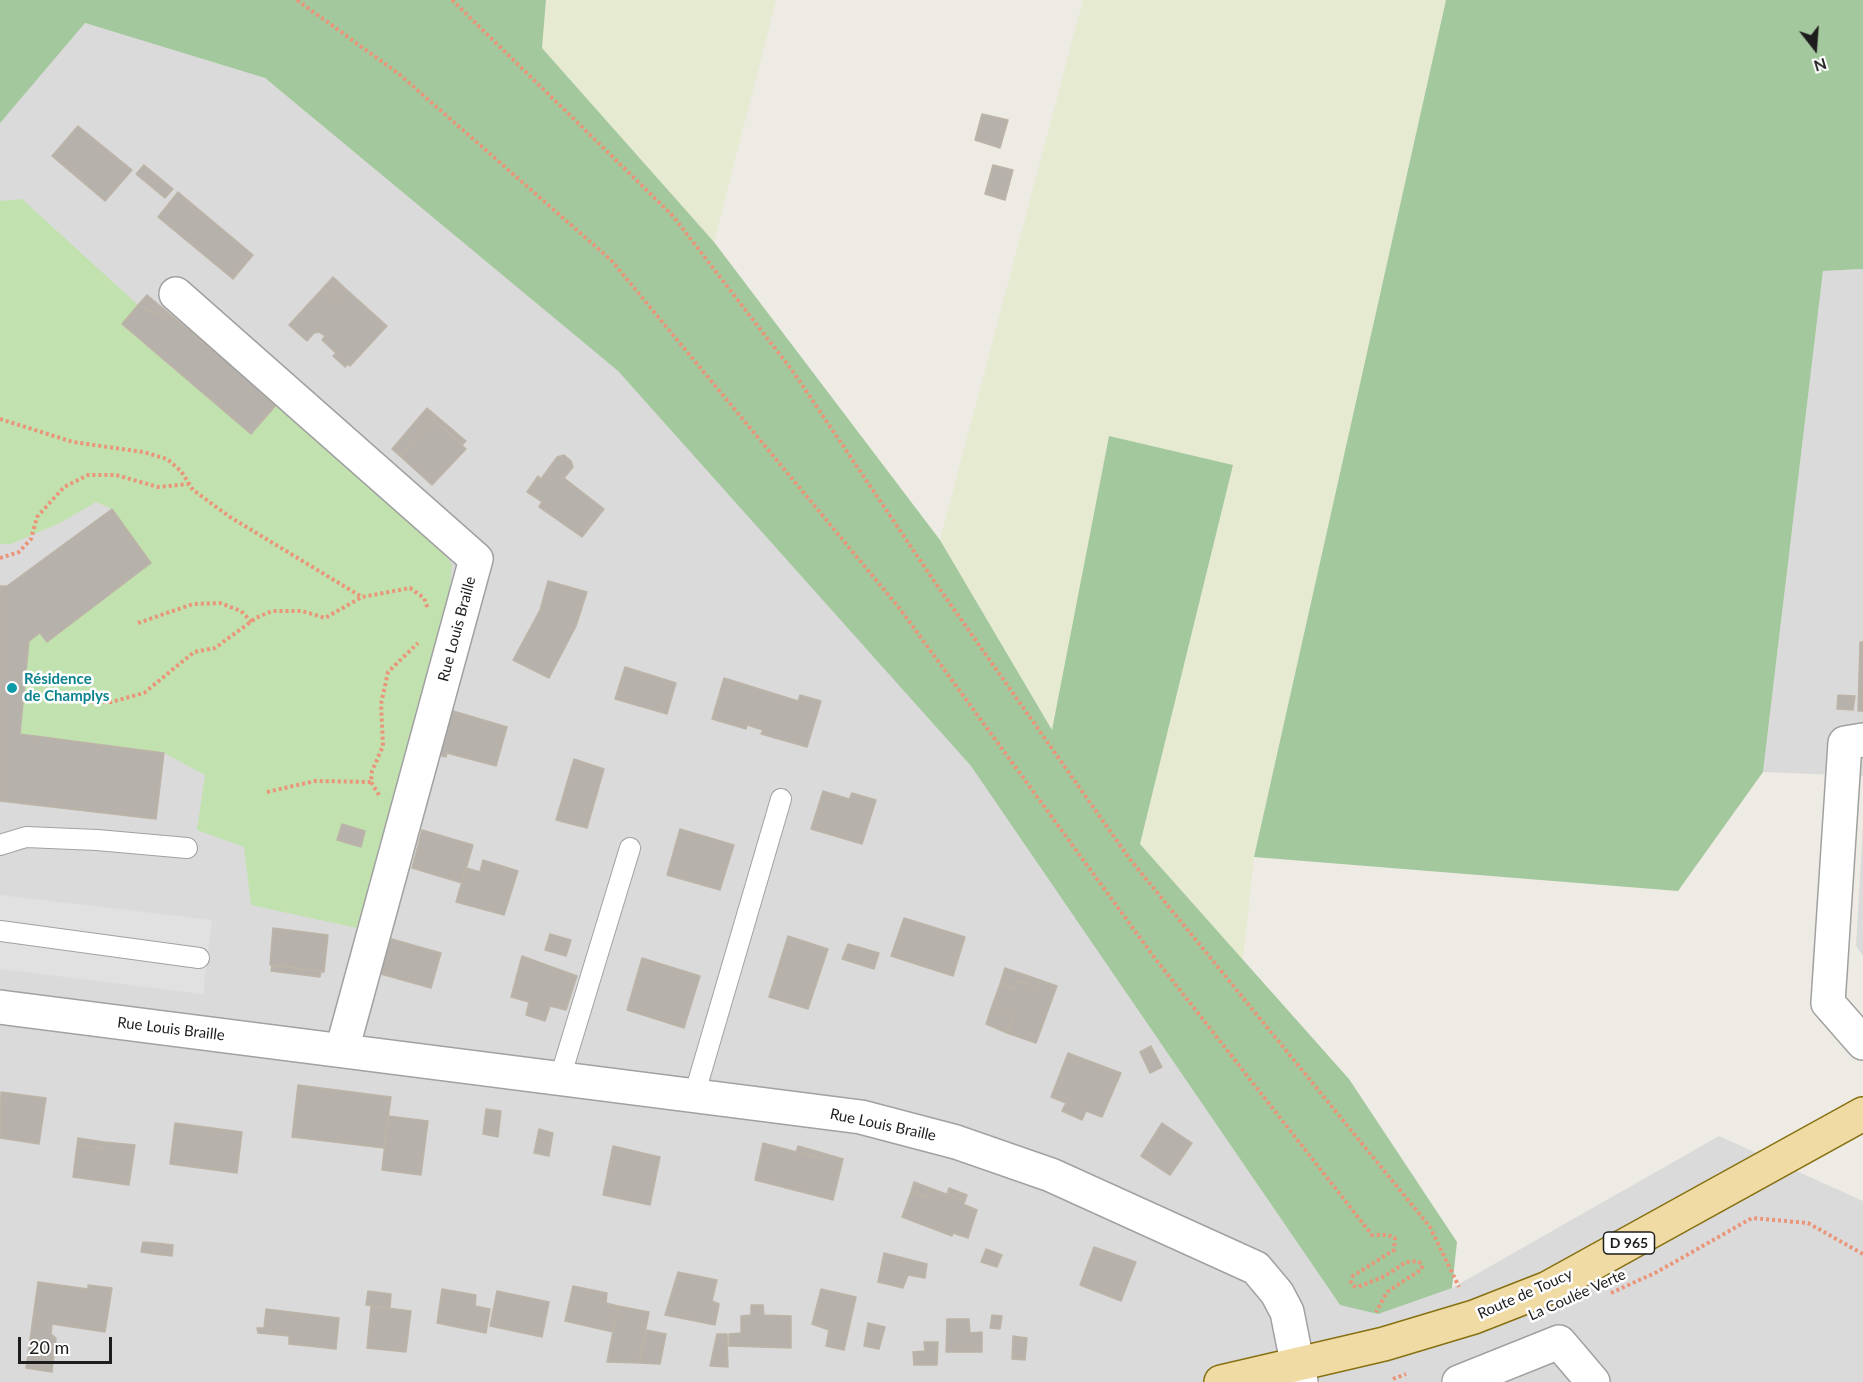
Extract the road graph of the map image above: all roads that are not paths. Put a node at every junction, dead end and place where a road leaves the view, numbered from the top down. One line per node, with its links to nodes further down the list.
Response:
1 (176, 294): 11 (street, Rue Louis Braille)
2 (1863, 740): 10 (street)
3 (781, 799): 13 (lane)
4 (0, 845): 5 (lane)
5 (187, 848)
6 (630, 848): 12 (lane)
7 (0, 931): 8 (lane)
8 (199, 958)
9 (0, 1007): 11 (street, Rue Louis Braille)
10 (1863, 1043)
11 (342, 1050): 12 (street, Rue Louis Braille)
12 (560, 1078): 13 (street, Rue Louis Braille)
13 (694, 1096): 15 (street, Rue Louis Braille)
14 (1863, 1114): 15 (main road, Route de Toucy / D 965)
15 (1300, 1374): 16 (main road, D 965)
16 (1221, 1382)
17 (1459, 1382): 18 (street)
18 (1593, 1382)

